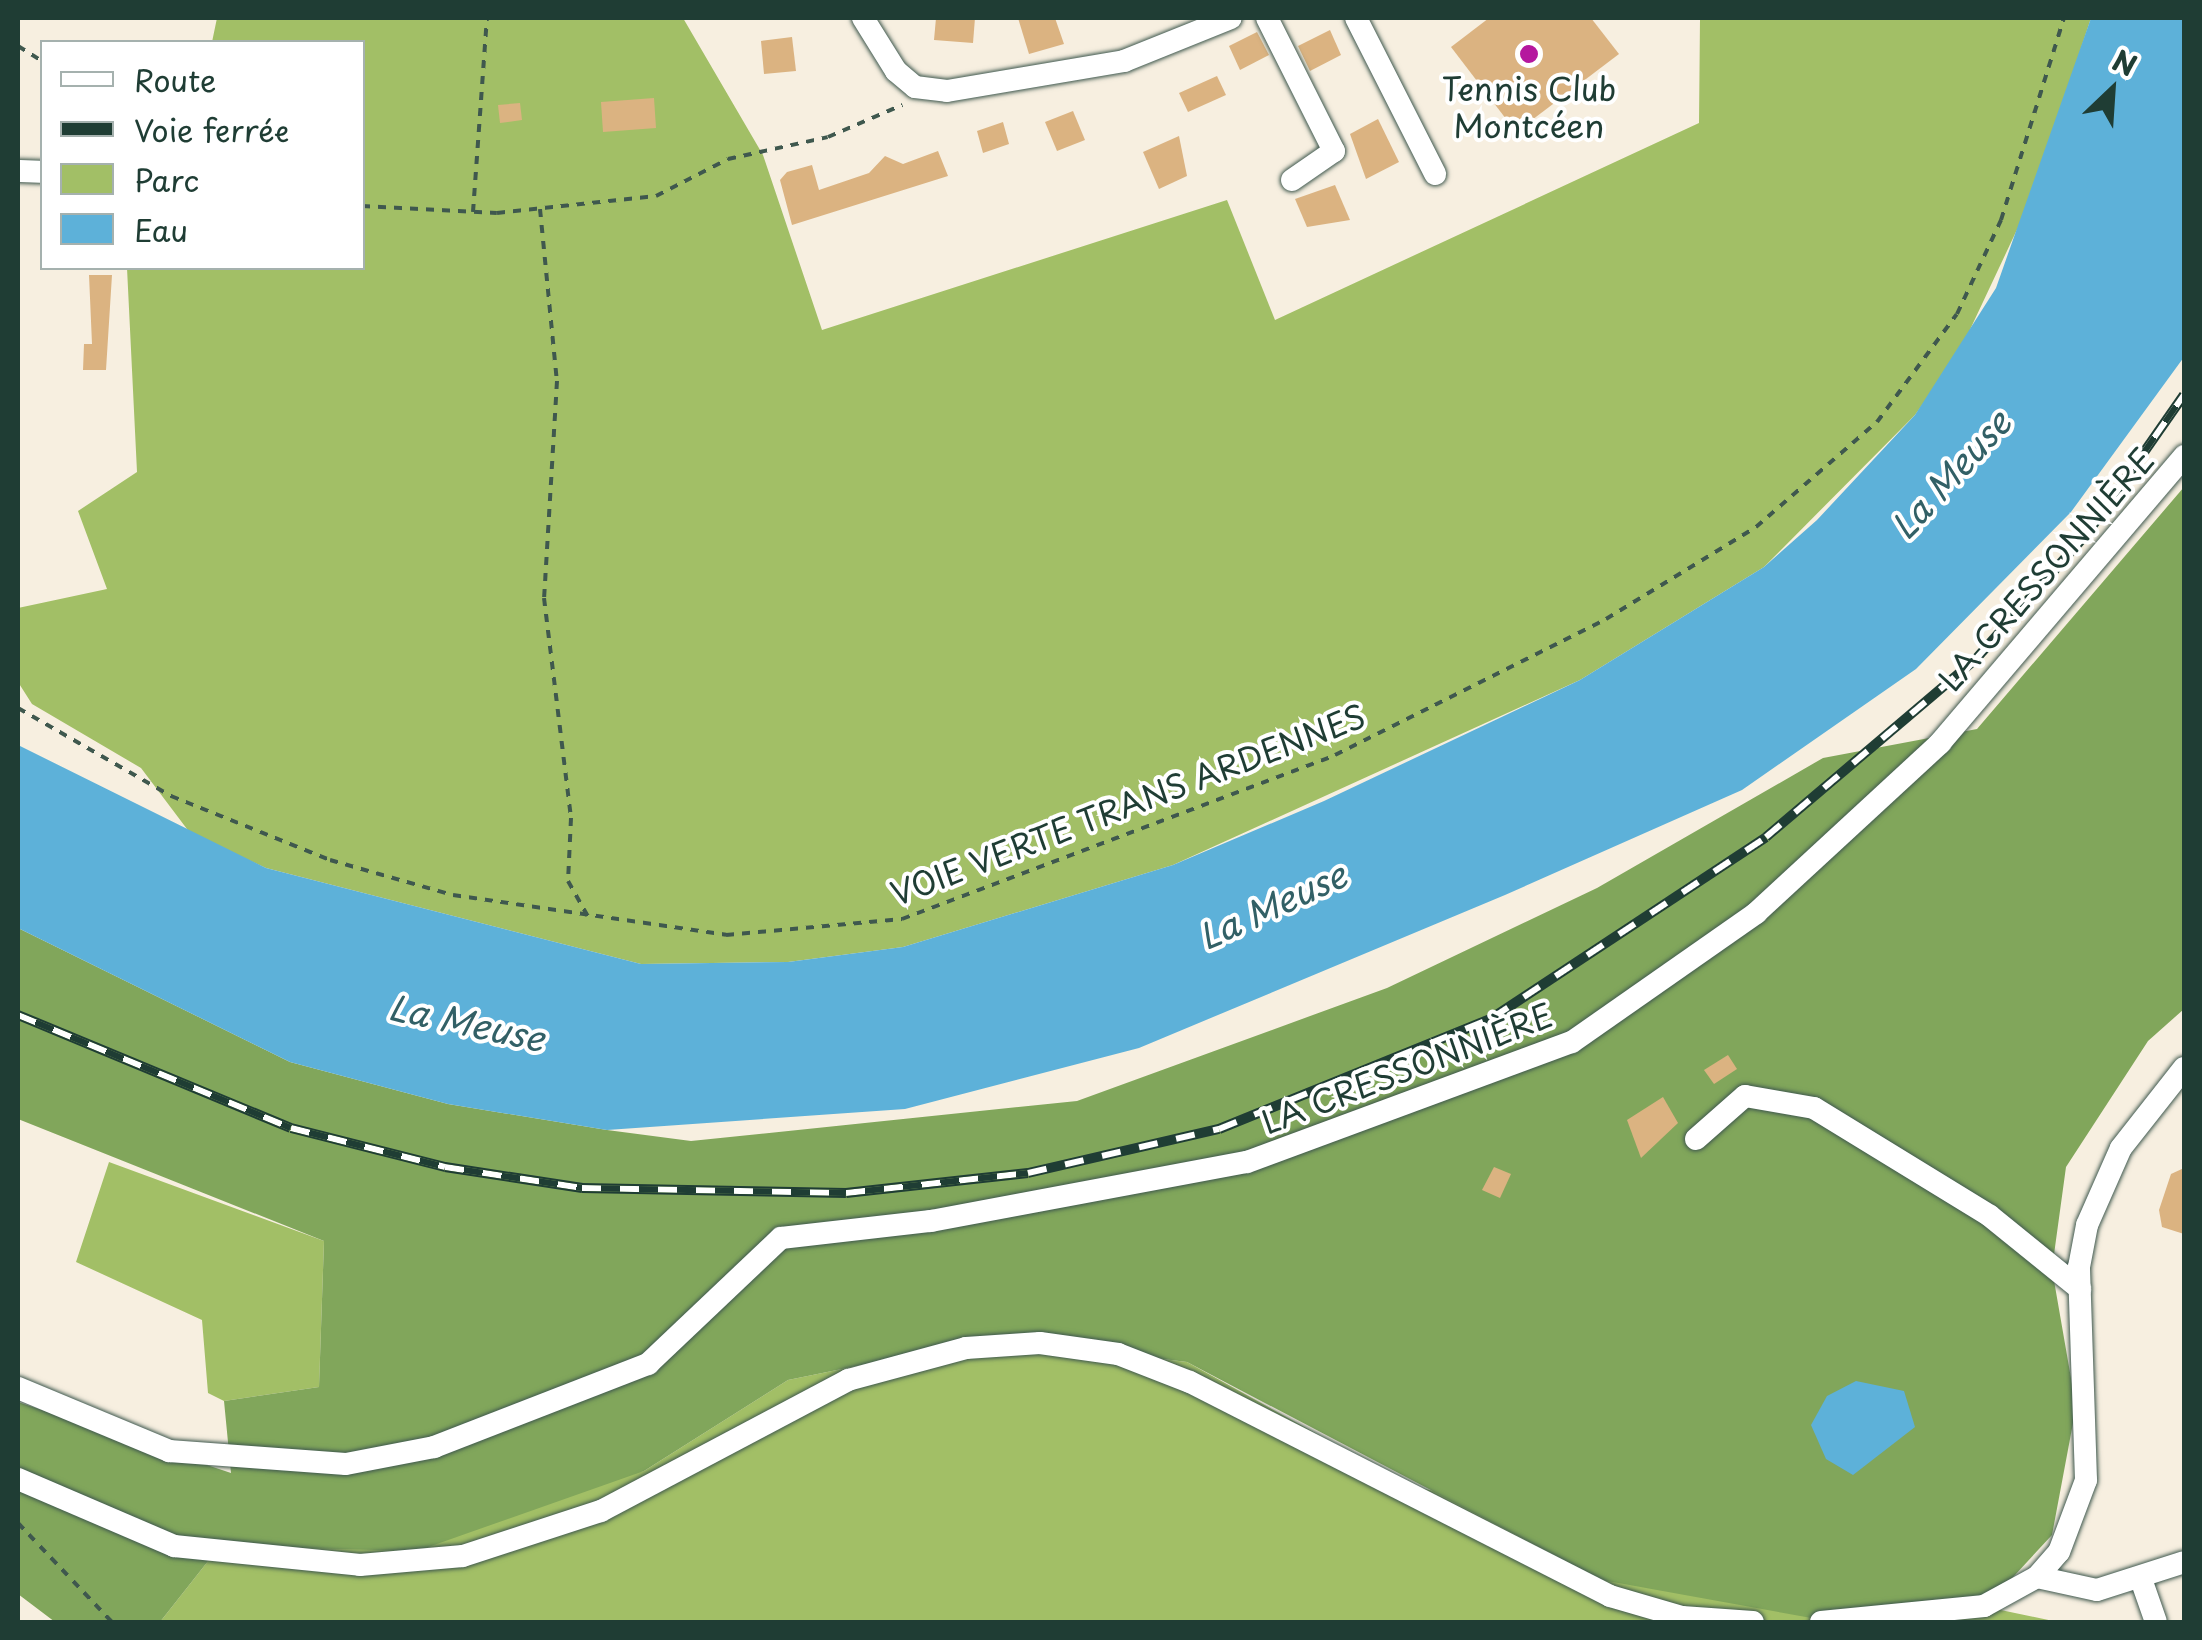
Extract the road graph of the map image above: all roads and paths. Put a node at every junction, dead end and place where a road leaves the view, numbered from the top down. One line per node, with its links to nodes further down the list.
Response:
1 (486, 18): 14 (path)
2 (863, 18): 9 (street)
3 (1231, 18): 9 (street)
4 (1266, 18): 11 (street)
5 (1356, 18): 10 (street)
6 (2064, 18): 17 (path, VOIE VERTE TRANS ARDENNES)
7 (18, 46): 8 (path)
8 (40, 60)
9 (916, 87): 13 (path)
10 (1435, 174)
11 (1292, 180)
12 (365, 206): 14 (path)
13 (540, 209): 14 (path); 17 (path)
14 (473, 212)
15 (2184, 456): 21 (street, LA CRESSONNIÈRE)
16 (18, 708): 17 (path, VOIE VERTE TRANS ARDENNES)
17 (590, 920)
18 (2184, 1068): 20 (street)
19 (1696, 1139): 20 (street)
20 (2080, 1289): 25 (street)
21 (18, 1388)
22 (18, 1479): 28 (street)
23 (18, 1523): 27 (path)
24 (2184, 1562): 26 (street)
25 (2037, 1577): 26 (street); 29 (street)
26 (2142, 1582): 30 (street)
27 (112, 1622)
28 (1753, 1622)
29 (1821, 1622)
30 (2156, 1622)

